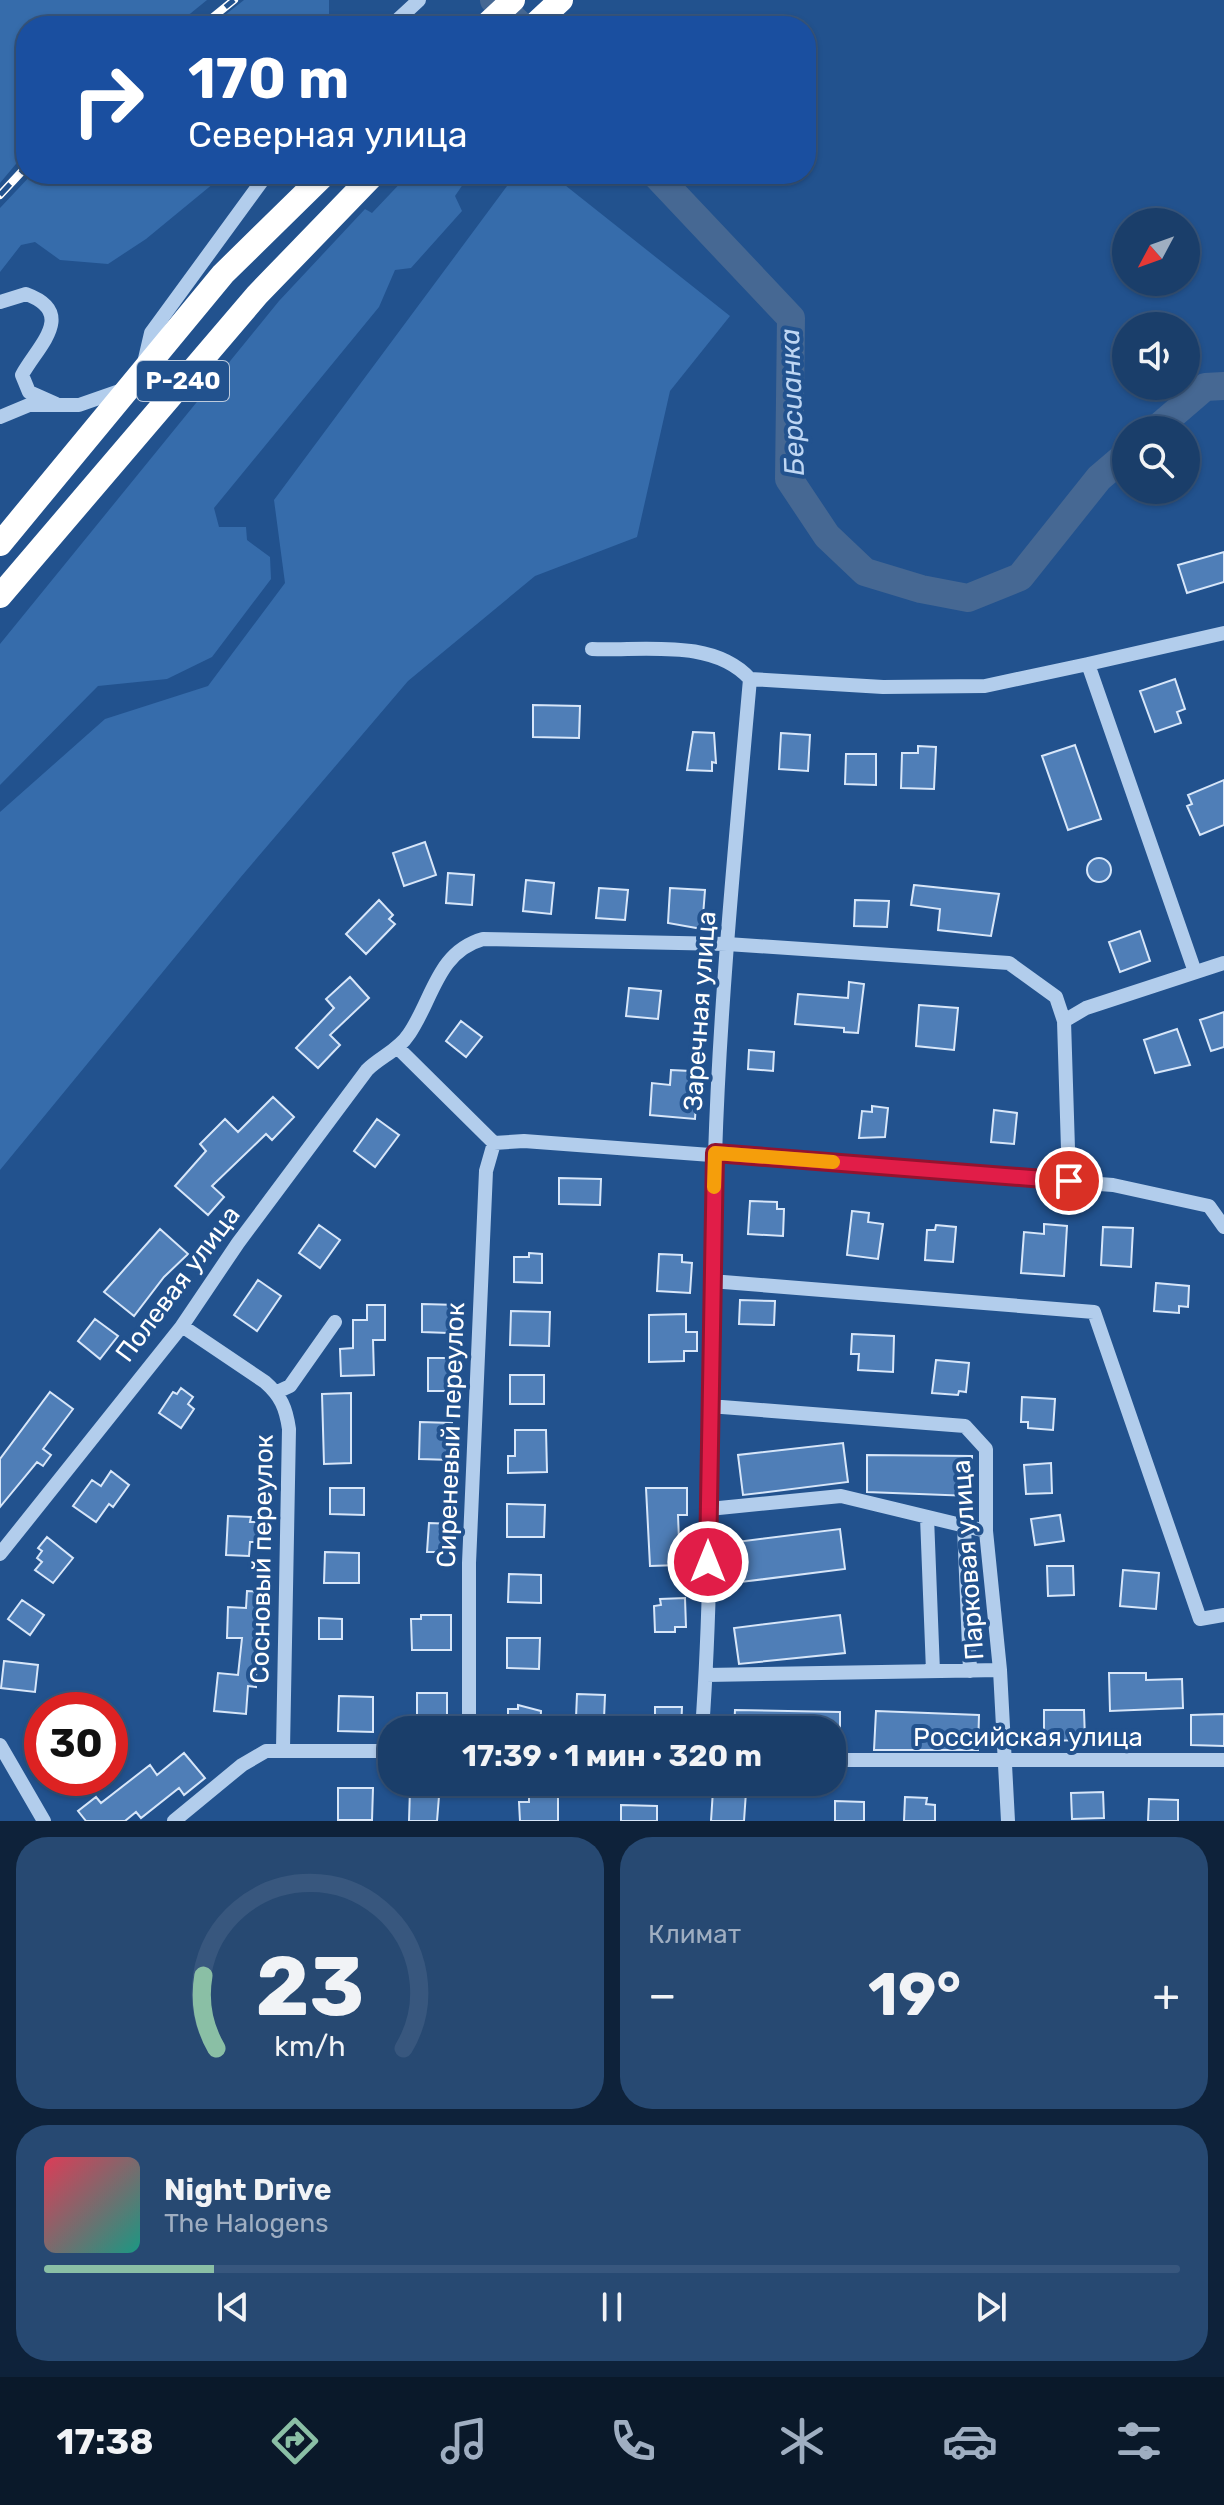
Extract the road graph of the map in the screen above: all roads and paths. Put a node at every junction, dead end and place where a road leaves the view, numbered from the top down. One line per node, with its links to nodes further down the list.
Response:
1 (419, 0): 4 (street)
2 (513, 0): 5 (highway)
3 (561, 0): 6 (highway)
4 (402, 16)
5 (496, 16)
6 (544, 16)
7 (260, 184): 11 (street)
8 (315, 184): 11 (highway, Р-240)
9 (364, 184): 16 (highway, Р-240)
10 (0, 302): 13 (street)
11 (143, 369): 12 (highway, Р-240)
12 (126, 389): 13 (street); 15 (highway, Р-240)
13 (56, 404): 14 (street)
14 (0, 417)
15 (0, 544)
16 (0, 596)
17 (1224, 633): 19 (street)
18 (592, 649): 20 (street)
19 (1088, 664): 20 (street); 23 (street)
20 (750, 679): 21 (street, Заречная улица)
21 (727, 944): 24 (street); 25 (street); 27 (street, Заречная улица)
22 (1224, 963): 23 (street)
23 (1195, 972): 24 (street)
24 (1064, 1021): 28 (street)
25 (398, 1048): 26 (street); 32 (street, Полевая улица)
26 (494, 1143): 27 (street); 45 (street, Сиреневый переулок)
27 (715, 1153): 28 (street); 30 (street, Заречная улица)
28 (1069, 1181): 29 (street)
29 (1224, 1227)
30 (711, 1281): 34 (street, Заречная улица); 40 (street)
31 (335, 1322): 33 (street)
32 (182, 1326): 33 (street); 39 (street, Полевая улица)
33 (277, 1392): 48 (street, Сосновый переулок)
34 (709, 1406): 35 (street, Заречная улица); 38 (street, Парковая улица)
35 (709, 1509): 36 (street); 44 (street, Заречная улица)
36 (927, 1517): 37 (street); 42 (street)
37 (964, 1526): 38 (street); 43 (street)
38 (986, 1531): 41 (street, Парковая улица)
39 (0, 1554)
40 (1224, 1615)
41 (1000, 1670): 43 (street); 52 (street, Парковая улица)
42 (933, 1671): 43 (street); 44 (street)
43 (970, 1671)
44 (706, 1675): 46 (street, Заречная улица)
45 (469, 1716)
46 (703, 1716)
47 (0, 1745): 53 (street)
48 (283, 1749): 49 (street); 54 (street)
49 (378, 1751)
50 (846, 1760): 52 (street, Российская улица)
51 (1224, 1760): 52 (street, Российская улица)
52 (1004, 1763): 55 (street, Парковая улица)
53 (44, 1821)
54 (174, 1821)
55 (1008, 1821)

